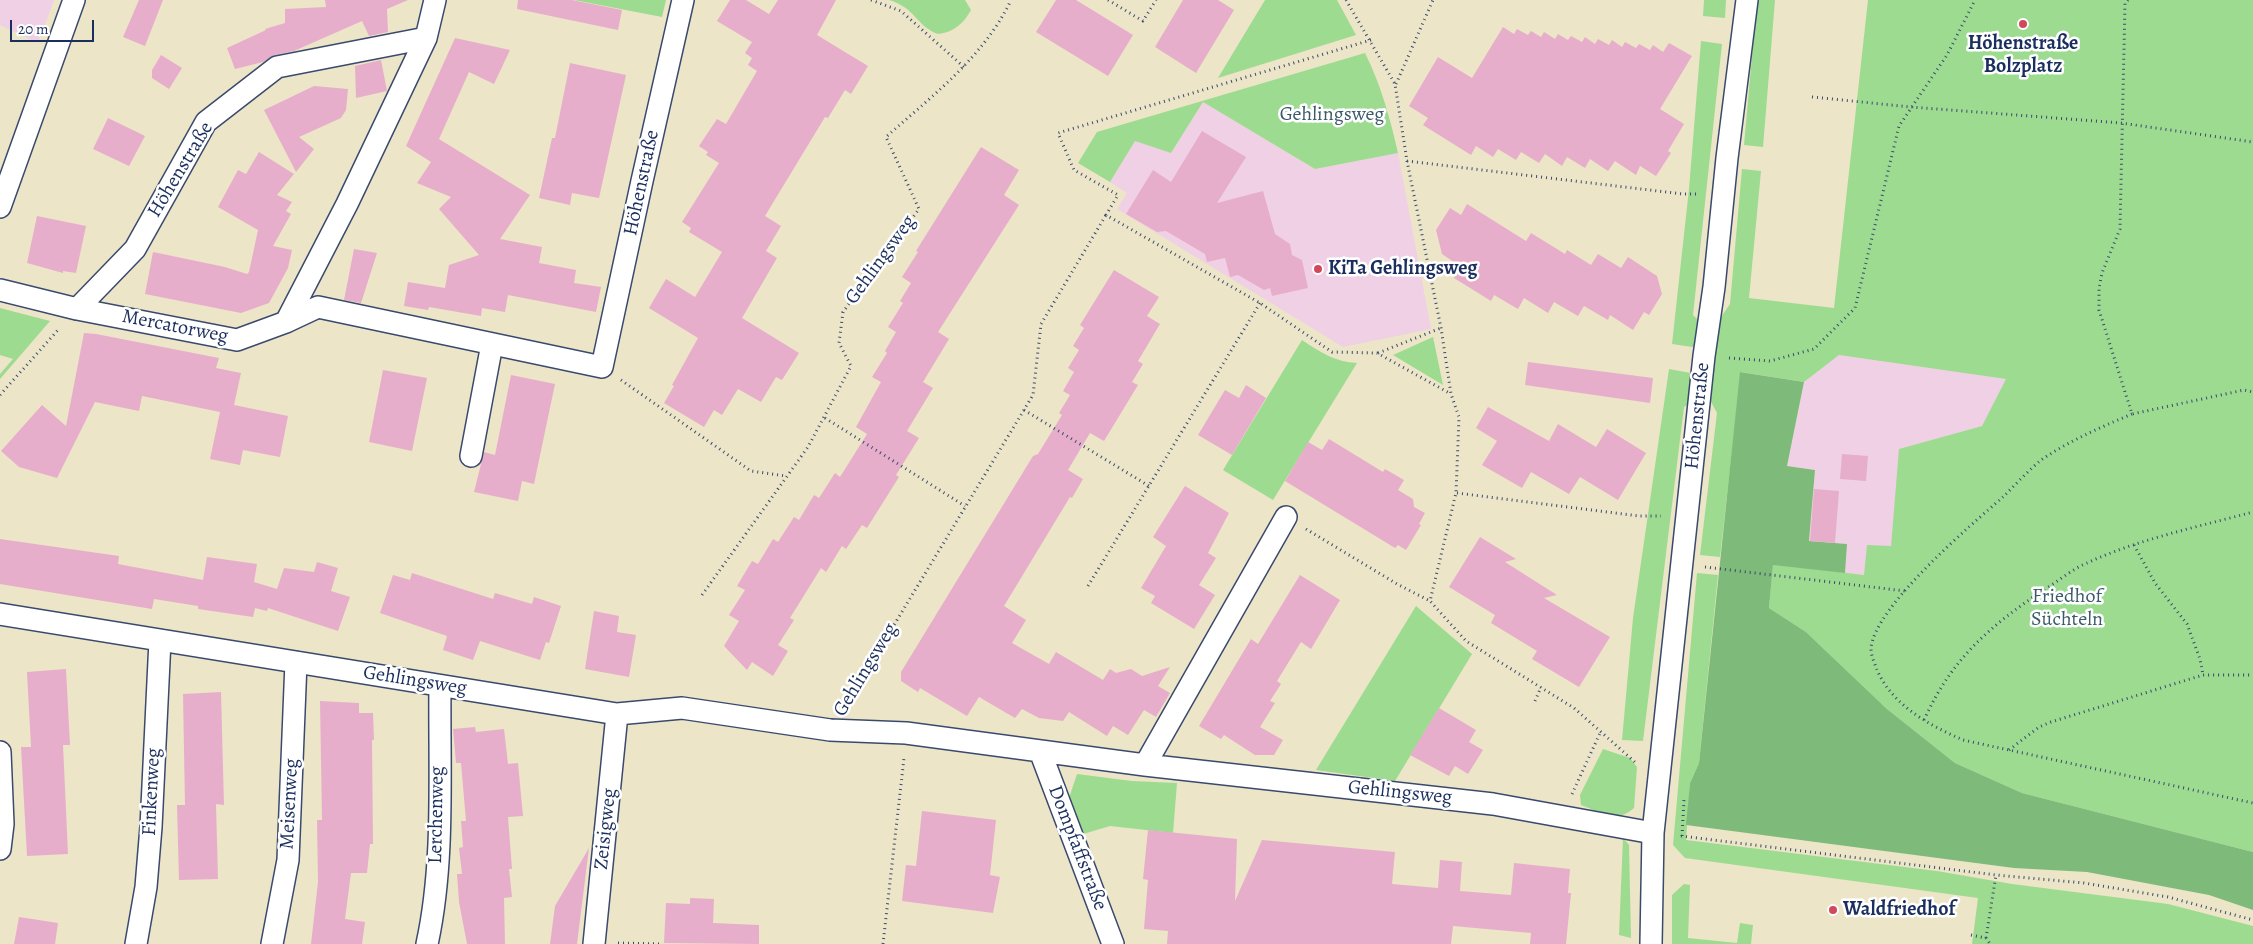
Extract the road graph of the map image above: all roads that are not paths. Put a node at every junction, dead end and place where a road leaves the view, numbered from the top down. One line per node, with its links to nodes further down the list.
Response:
1 (74, 0): 6 (street)
2 (435, 0): 5 (street)
3 (683, 0): 11 (street, Höhenstraße)
4 (1747, 0): 22 (street, Höhenstraße)
5 (426, 38): 8 (street, Höhenstraße); 9 (street)
6 (0, 207)
7 (0, 290): 8 (street, Mercatorweg)
8 (78, 309): 9 (street, Mercatorweg)
9 (286, 322): 10 (street, Mercatorweg)
10 (492, 344): 11 (street, Mercatorweg); 12 (street)
11 (602, 367)
12 (470, 456)
13 (1286, 517): 21 (street)
14 (0, 614): 15 (street, Gehlingsweg)
15 (160, 640): 16 (street, Gehlingsweg); 25 (street, Finkenweg)
16 (296, 662): 17 (street, Gehlingsweg); 26 (street, Meisenweg)
17 (440, 686): 18 (street, Gehlingsweg); 27 (street, Lerchenweg)
18 (617, 714): 19 (street, Gehlingsweg); 24 (street, Zeisigweg)
19 (1040, 751): 21 (street, Gehlingsweg); 28 (street, Dompfaffstraße)
20 (0, 752): 23 (street)
21 (1145, 765): 22 (street, Gehlingsweg)
22 (1653, 833): 29 (street, Höhenstraße)
23 (0, 849)
24 (594, 943)
25 (136, 944)
26 (272, 944)
27 (427, 944)
28 (1113, 944)
29 (1651, 944)

